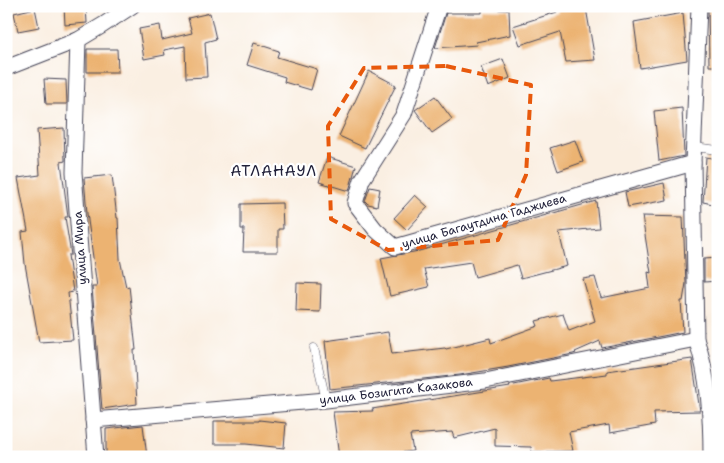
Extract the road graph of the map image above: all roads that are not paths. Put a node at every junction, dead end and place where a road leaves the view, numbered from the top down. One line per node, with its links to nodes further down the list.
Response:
1 (132, 6): 4 (street)
2 (439, 6): 8 (street, улица Багаутдина Гаджиева)
3 (699, 6): 6 (street)
4 (78, 40): 5 (street); 12 (street, улица Мира)
5 (6, 68)
6 (694, 147): 7 (lane); 8 (street)
7 (718, 150)
8 (693, 163): 9 (street)
9 (696, 339): 11 (street, улица Бозигита Казакова); 14 (street)
10 (314, 348): 11 (lane)
11 (326, 400): 12 (street, улица Бозигита Казакова)
12 (93, 420): 13 (street, улица Мира)
13 (96, 457)
14 (711, 457)

